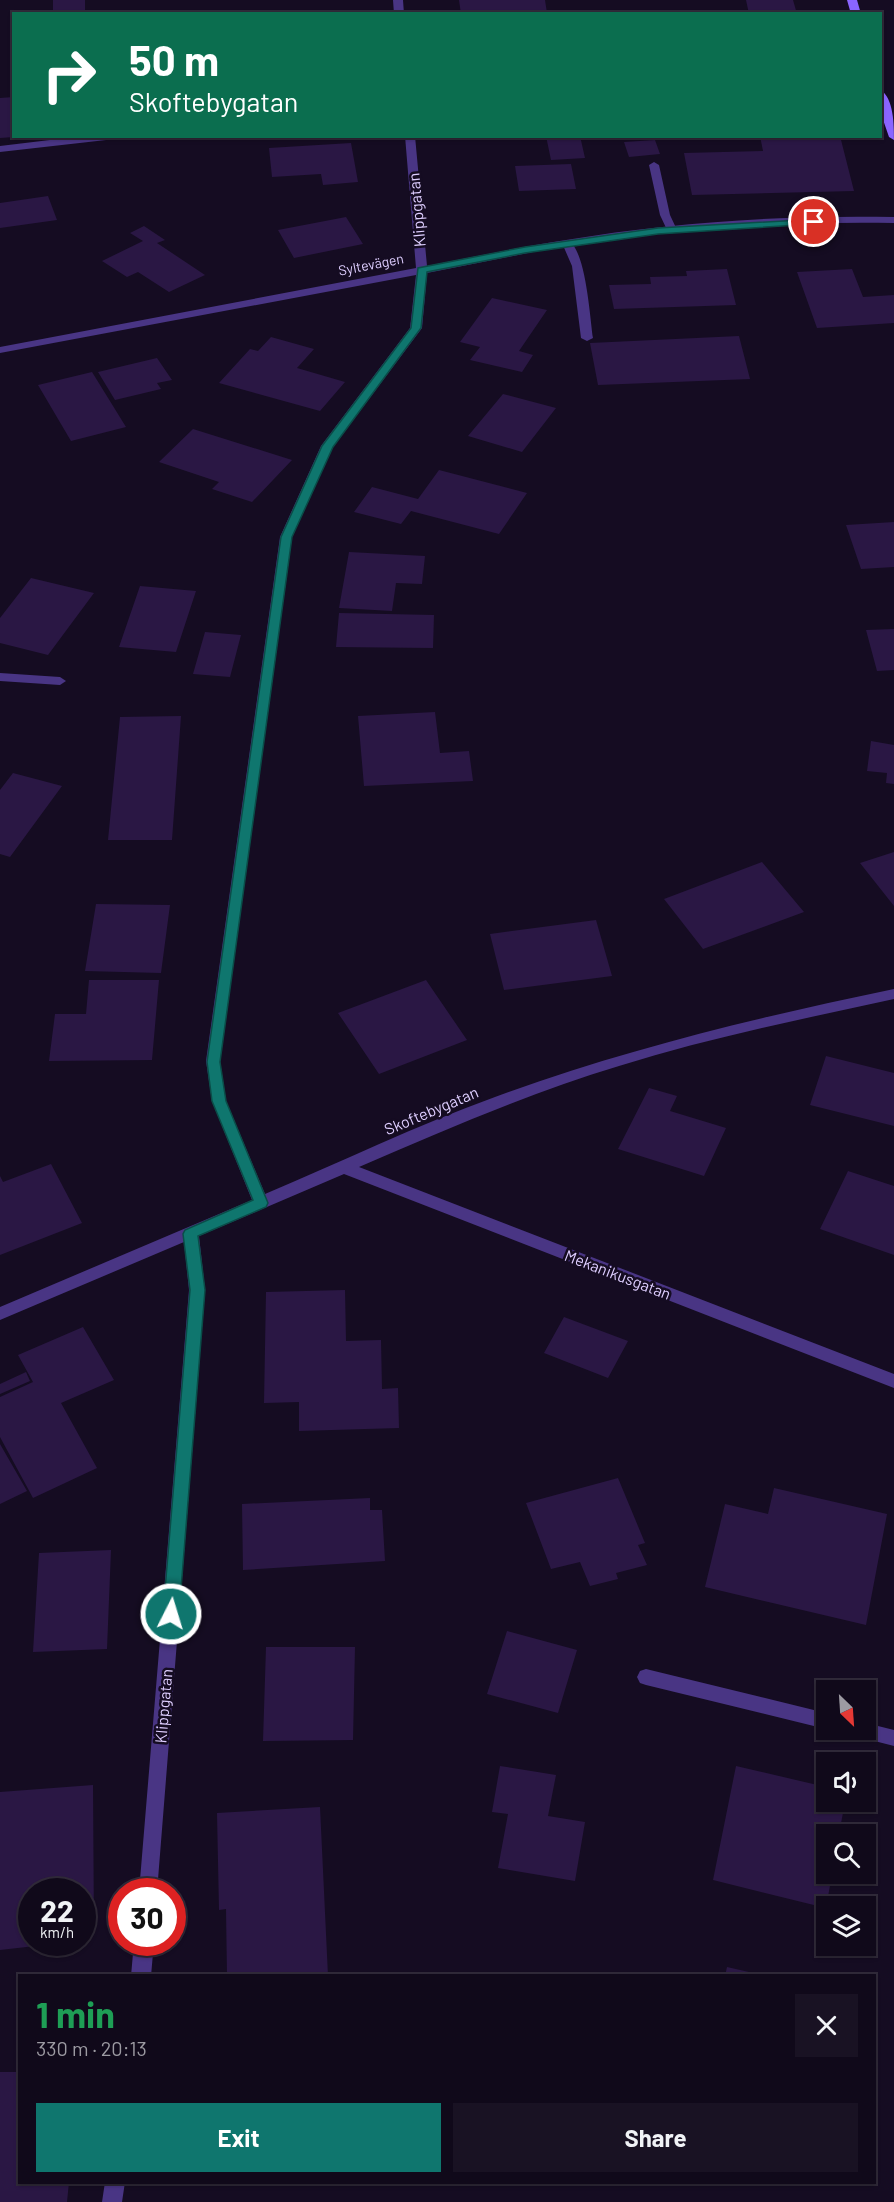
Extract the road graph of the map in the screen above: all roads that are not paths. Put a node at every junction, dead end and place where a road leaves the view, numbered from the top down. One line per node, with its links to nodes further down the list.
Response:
1 (882, 99): 2 (street)
2 (894, 137)
3 (97, 138): 5 (street)
4 (410, 138): 10 (street, Klippgatan)
5 (0, 149)
6 (654, 165): 8 (street)
7 (894, 220): 8 (street, Syltevägen)
8 (672, 231): 9 (street, Syltevägen)
9 (567, 243): 10 (street, Syltevägen); 11 (street)
10 (422, 270): 12 (street, Syltevägen); 17 (street, Klippgatan)
11 (587, 338)
12 (0, 350)
13 (0, 677): 14 (street)
14 (60, 681)
15 (894, 994): 16 (street, Skoftebygatan)
16 (343, 1167): 17 (street, Skoftebygatan); 20 (street, Mekanikusgatan)
17 (261, 1203): 18 (street, Skoftebygatan)
18 (190, 1234): 19 (street, Skoftebygatan); 25 (street, Klippgatan)
19 (0, 1314)
20 (894, 1381)
21 (646, 1677): 22 (street)
22 (816, 1719)
23 (876, 1734): 24 (street)
24 (894, 1738)
25 (149, 1878)
26 (143, 1956): 27 (street)
27 (141, 1974)
28 (115, 2184): 29 (street)
29 (112, 2202)

